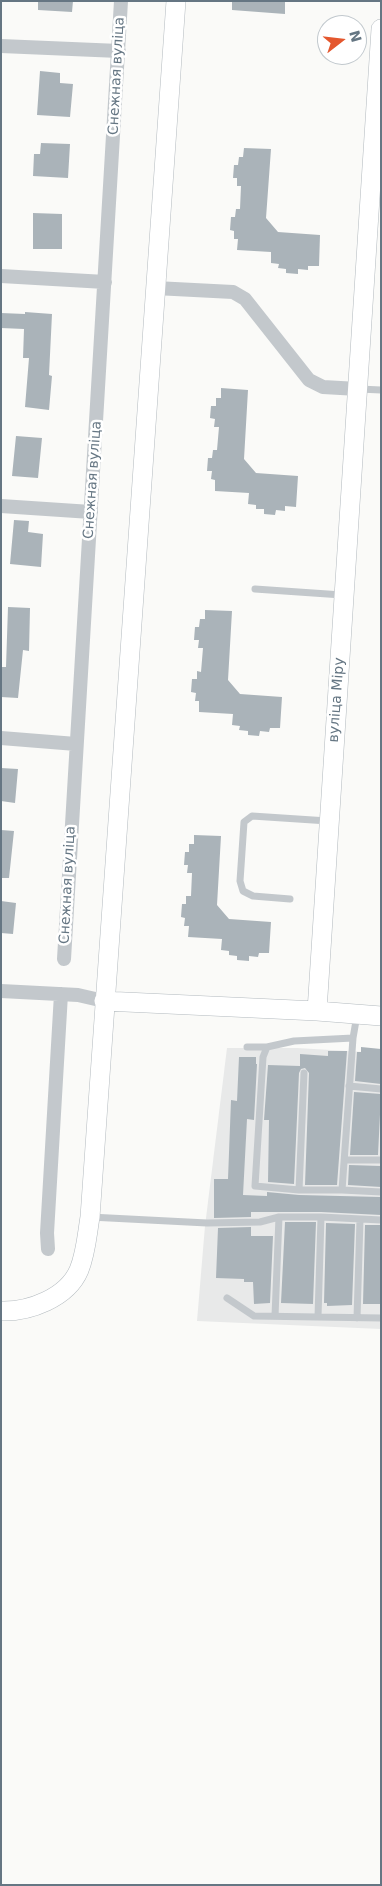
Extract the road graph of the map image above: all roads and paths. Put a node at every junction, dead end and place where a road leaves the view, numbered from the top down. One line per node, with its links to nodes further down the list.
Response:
1 (121, 1): 5 (street, Снежная вуліца)
2 (176, 1): 8 (street)
3 (381, 29): 9 (street, вуліца Міру)
4 (1, 46): 5 (street)
5 (118, 52): 7 (street, Снежная вуліца)
6 (1, 276): 7 (street)
7 (105, 282): 12 (street, Снежная вуліца)
8 (155, 288): 9 (street); 22 (street)
9 (358, 389): 10 (lane); 14 (street, вуліца Міру)
10 (381, 390)
11 (1, 506): 12 (street)
12 (91, 512): 16 (street, Снежная вуліца)
13 (255, 589): 14 (lane)
14 (344, 595): 17 (street, вуліца Міру)
15 (1, 738): 16 (street)
16 (76, 744): 19 (street, Снежная вуліца)
17 (329, 821): 18 (lane); 23 (street, вуліца Міру)
18 (290, 899)
19 (64, 959)
20 (1, 991): 21 (street)
21 (62, 994): 22 (street); 42 (street)
22 (104, 1001): 23 (street); 37 (street)
23 (317, 1011): 24 (street)
24 (357, 1014): 25 (street); 26 (lane)
25 (381, 1016)
26 (352, 1038): 28 (lane); 30 (lane)
27 (248, 1047): 28 (lane)
28 (267, 1047): 34 (lane)
29 (304, 1073): 34 (lane)
30 (349, 1086): 31 (lane); 32 (lane)
31 (381, 1089)
32 (345, 1160): 33 (lane); 35 (lane)
33 (381, 1160)
34 (299, 1190): 35 (lane)
35 (342, 1190): 36 (lane)
36 (381, 1192)
37 (90, 1217): 38 (lane); 44 (street)
38 (279, 1217): 39 (lane); 45 (lane)
39 (321, 1217): 40 (lane); 46 (lane)
40 (360, 1220): 41 (lane); 47 (lane)
41 (381, 1220)
42 (48, 1249)
43 (226, 1298): 45 (lane)
44 (1, 1311)
45 (275, 1316): 46 (lane)
46 (318, 1317): 47 (lane)
47 (357, 1318): 48 (lane)
48 (381, 1318)

